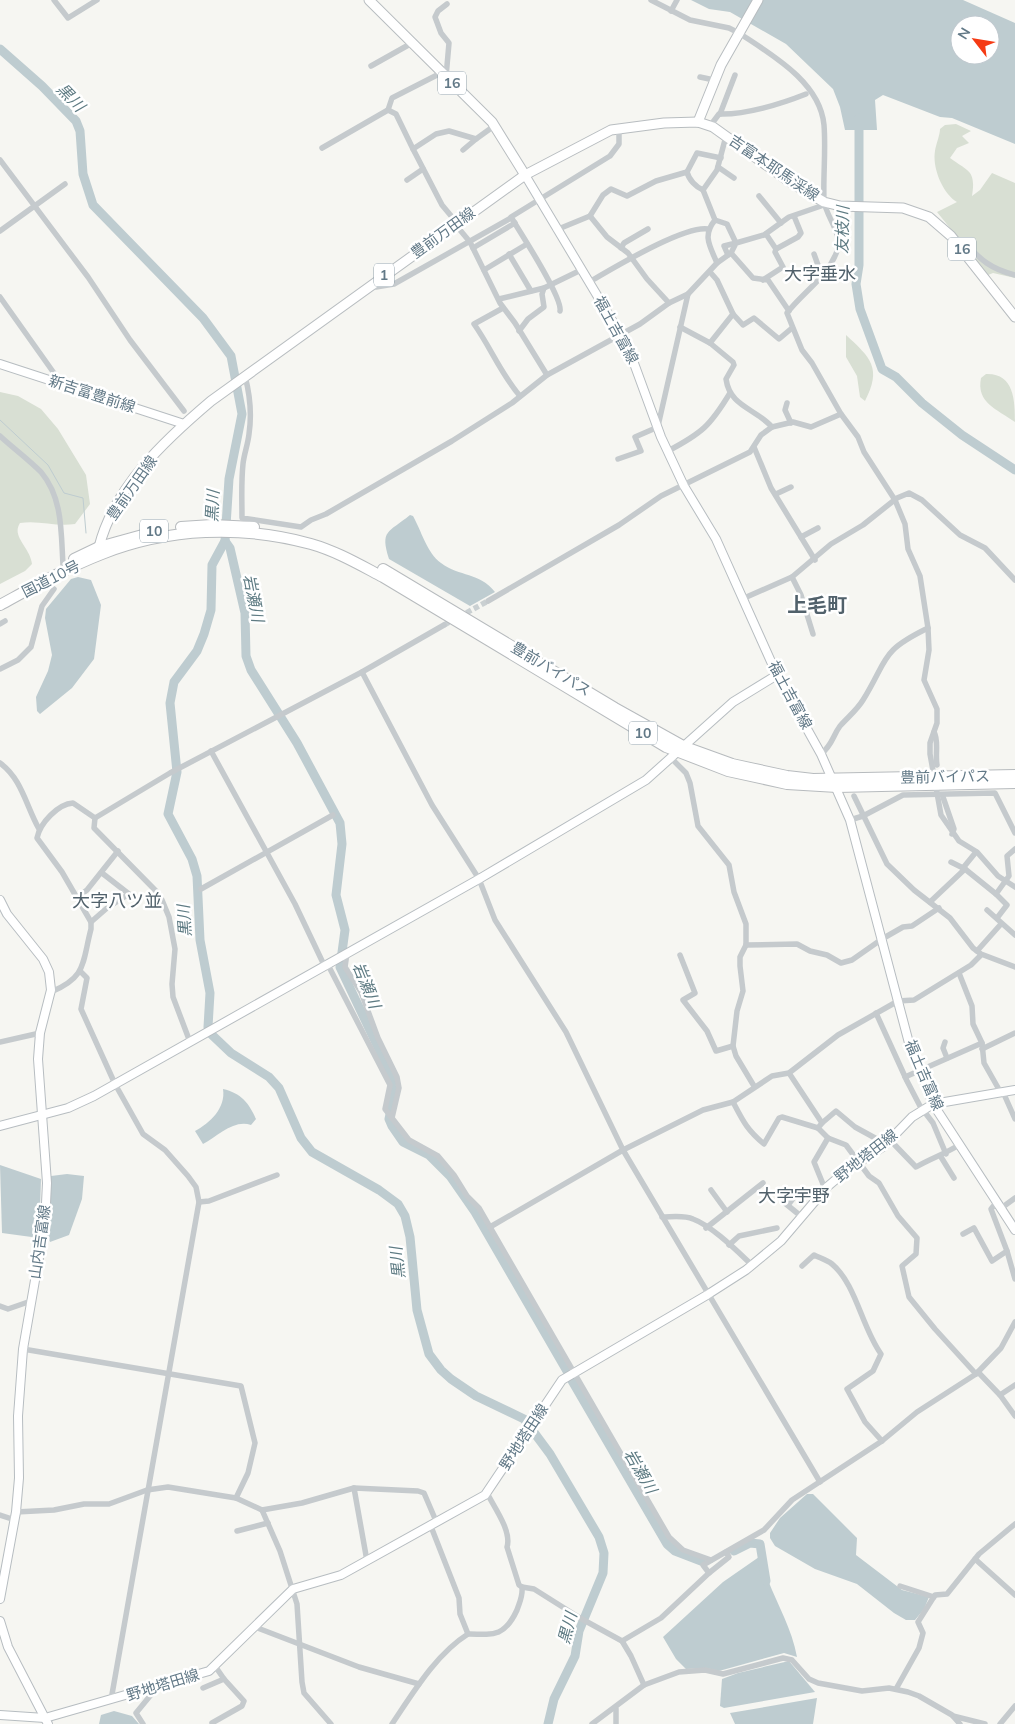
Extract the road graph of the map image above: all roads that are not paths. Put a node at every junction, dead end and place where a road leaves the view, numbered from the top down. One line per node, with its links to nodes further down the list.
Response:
1 (54, 0): 2 (street)
2 (97, 0)
3 (369, 0): 10 (main road, 16)
4 (651, 0): 8 (street)
5 (677, 0): 8 (street)
6 (758, 0): 9 (main road)
7 (447, 4): 12 (street)
8 (672, 9): 9 (street)
9 (740, 32): 15 (main road); 40 (street)
10 (412, 43): 11 (street); 12 (main road, 16)
11 (371, 66)
12 (443, 75): 17 (street); 20 (main road, 16)
13 (735, 75): 18 (street)
14 (700, 77): 15 (street)
15 (714, 80): 19 (main road)
16 (806, 94): 18 (street)
17 (388, 110): 25 (street); 26 (street)
18 (720, 114): 21 (street)
19 (698, 122): 21 (main road, 吉富本耶馬渓線 / 16); 22 (main road, 豊前万田線 / 1)
20 (494, 126): 24 (street); 33 (main road, 16)
21 (710, 126): 23 (main road, 吉富本耶馬渓線 / 16)
22 (619, 128): 33 (main road, 豊前万田線 / 1); 39 (street)
23 (726, 136): 28 (street); 40 (main road, 吉富本耶馬渓線 / 16)
24 (476, 138): 26 (street); 27 (street)
25 (322, 148)
26 (413, 149): 31 (street)
27 (463, 150)
28 (721, 158): 30 (street); 32 (street)
29 (0, 160): 41 (street)
30 (718, 168): 34 (street); 37 (street)
31 (423, 170): 35 (street); 46 (street)
32 (687, 172): 37 (street); 42 (street)
33 (525, 175): 39 (main road, 福土吉富線); 46 (main road, 豊前万田線 / 1)
34 (734, 178)
35 (407, 180)
36 (65, 184): 41 (street)
37 (703, 190): 45 (street)
38 (759, 196): 47 (street)
39 (540, 200): 44 (street); 50 (main road, 福土吉富線)
40 (824, 202): 43 (street); 55 (main road, 吉富本耶馬渓線 / 16); 69 (street)
41 (34, 206): 51 (street); 97 (street)
42 (590, 216): 50 (street); 58 (street)
43 (794, 216): 47 (street); 59 (street)
44 (513, 220): 53 (street); 56 (street); 57 (street)
45 (715, 220): 49 (street); 54 (street)
46 (456, 223): 53 (street); 72 (main road, 豊前万田線 / 1)
47 (780, 223): 52 (street)
48 (648, 229): 58 (street)
49 (708, 229): 63 (street); 64 (street)
50 (556, 230): 66 (main road, 福土吉富線)
51 (0, 231)
52 (766, 234): 54 (street); 59 (street)
53 (470, 242): 57 (street); 72 (street)
54 (736, 242): 61 (street); 61 (street)
55 (956, 243): 68 (street); 84 (main road, 吉富本耶馬渓線 / 16)
56 (527, 244): 60 (street); 73 (street)
57 (473, 248): 65 (street)
58 (621, 248): 63 (street)
59 (776, 250): 70 (street)
60 (509, 254): 65 (street); 75 (street)
61 (730, 254): 64 (street); 70 (street)
62 (814, 254): 69 (street)
63 (631, 258): 71 (street); 79 (street)
64 (717, 263): 67 (street)
65 (484, 270): 78 (street)
66 (581, 270): 71 (main road, 福土吉富線); 73 (street)
67 (710, 272): 76 (street); 83 (street)
68 (1015, 275)
69 (822, 276): 82 (street)
70 (763, 280): 82 (street)
71 (589, 282): 88 (main road, 福土吉富線)
72 (373, 284): 92 (main road, 豊前万田線 / 1)
73 (551, 285): 74 (street); 81 (street)
74 (544, 288): 75 (street); 87 (street)
75 (531, 291): 78 (street)
76 (688, 294): 79 (street); 85 (street)
77 (0, 298): 93 (street)
78 (499, 299): 80 (street)
79 (669, 303): 88 (street)
80 (504, 308): 87 (street); 95 (street)
81 (560, 311)
82 (789, 311): 86 (street)
83 (734, 314): 86 (street); 89 (street)
84 (1015, 317)
85 (680, 327): 89 (street); 101 (street)
86 (792, 328): 98 (street)
87 (519, 331): 91 (street)
88 (620, 334): 91 (street); 101 (main road, 福土吉富線)
89 (710, 343): 94 (street)
90 (0, 364): 93 (main road, 新吉富豊前線)
91 (547, 375): 95 (street)
92 (244, 377): 95 (street); 100 (main road, 豊前万田線 / 1)
93 (61, 384): 100 (main road, 新吉富豊前線)
94 (730, 393): 102 (street); 105 (street)
95 (520, 396)
96 (787, 403): 99 (street)
97 (184, 411)
98 (841, 414): 99 (street); 110 (street)
99 (791, 423): 102 (street)
100 (184, 424): 113 (main road, 豊前万田線 / 1)
101 (658, 426): 105 (main road, 福土吉富線); 106 (street)
102 (772, 427): 104 (street)
103 (0, 436): 115 (street)
104 (754, 447): 107 (street); 109 (street)
105 (668, 451): 107 (main road, 福土吉富線)
106 (618, 459)
107 (684, 486): 120 (main road, 福土吉富線); 121 (street)
108 (791, 487): 109 (street)
109 (776, 494): 112 (street)
110 (895, 500): 114 (street); 117 (street); 124 (street)
111 (818, 528): 112 (street)
112 (801, 537): 114 (street)
113 (100, 550): 115 (highway, 国道10号 / 10); 122 (highway, 国道10号 / 10); 131 (highway, 豊前バイパス / 10)
114 (815, 560): 116 (street)
115 (63, 565): 119 (highway, 国道10号 / 10)
116 (792, 577): 120 (street); 125 (street)
117 (1015, 580)
118 (54, 589): 126 (street)
119 (0, 598)
120 (742, 599): 128 (main road, 福土吉富線)
121 (488, 601)
122 (0, 605)
123 (444, 625): 127 (street)
124 (928, 628): 129 (street); 132 (street)
125 (813, 634)
126 (0, 669)
127 (362, 672): 130 (street); 156 (street)
128 (777, 675): 131 (main road); 132 (main road, 福土吉富線)
129 (934, 732): 134 (street); 138 (street)
130 (211, 751): 144 (street); 151 (street)
131 (678, 753): 136 (highway, 豊前バイパス / 10); 139 (highway, 豊前バイパス / 10); 156 (main road); 172 (street)
132 (821, 754): 136 (main road, 福土吉富線)
133 (0, 763): 146 (street)
134 (937, 764)
135 (1015, 775): 138 (highway, 豊前バイパス / 10)
136 (831, 778): 138 (highway, 豊前バイパス / 10); 139 (main road, 福土吉富線)
137 (1015, 783): 138 (highway, 豊前バイパス / 10)
138 (934, 785): 139 (highway, 豊前バイパス / 10); 143 (street); 147 (street); 148 (street)
139 (837, 788): 145 (main road, 福土吉富線)
140 (854, 796): 143 (street)
141 (943, 797): 147 (street)
142 (333, 815): 151 (street)
143 (863, 816): 145 (street); 163 (street)
144 (95, 818): 146 (street); 150 (street)
145 (850, 820): 171 (main road, 福土吉富線)
146 (39, 829): 161 (street)
147 (952, 834): 152 (street)
148 (1015, 834)
149 (1015, 849): 157 (street)
150 (118, 851): 155 (street); 186 (street)
151 (266, 851): 159 (street); 176 (street)
152 (976, 852): 154 (street); 157 (street)
153 (951, 862): 154 (street)
154 (964, 868): 160 (street); 163 (street)
155 (102, 873): 161 (street); 168 (street)
156 (479, 879): 174 (main road); 209 (street)
157 (1006, 882): 158 (street); 160 (street)
158 (1015, 887)
159 (201, 889)
160 (996, 894): 167 (street)
161 (76, 898): 168 (street)
162 (0, 900): 166 (main road, 山内吉富線)
163 (930, 902): 164 (street)
164 (939, 908): 171 (street); 173 (street)
165 (988, 910): 167 (street)
166 (4, 915): 180 (main road, 山内吉富線)
167 (997, 918): 169 (street)
168 (91, 922): 178 (street)
169 (1001, 924): 170 (street); 173 (street)
170 (1015, 935)
171 (882, 939): 172 (street); 181 (main road, 福土吉富線)
172 (746, 944): 188 (street)
173 (978, 953): 177 (street); 179 (street)
174 (345, 954): 176 (main road); 202 (street)
175 (680, 954): 188 (street)
176 (326, 964): 186 (main road); 202 (street)
177 (1015, 967)
178 (81, 972): 180 (street); 194 (street)
179 (959, 973): 181 (street); 189 (street)
180 (51, 992): 184 (main road, 山内吉富線)
181 (898, 1001): 182 (street); 191 (main road, 福土吉富線)
182 (876, 1013): 192 (street); 193 (street)
183 (1015, 1033): 189 (street)
184 (40, 1034): 185 (street); 201 (main road, 山内吉富線)
185 (0, 1042)
186 (190, 1042): 194 (main road)
187 (945, 1042): 190 (street)
188 (733, 1046): 195 (street)
189 (982, 1046): 190 (street); 197 (street)
190 (947, 1058): 191 (street)
191 (919, 1072): 193 (street); 199 (main road, 福土吉富線)
192 (788, 1073): 195 (street); 205 (street)
193 (905, 1077): 200 (street)
194 (115, 1084): 201 (main road); 219 (street)
195 (754, 1086): 198 (street)
196 (1015, 1090): 197 (main road, 野地塔田線)
197 (1002, 1092): 199 (main road, 野地塔田線); 203 (street)
198 (734, 1102): 205 (street); 209 (street)
199 (933, 1104): 200 (main road, 野地塔田線); 208 (main road, 福土吉富線)
200 (923, 1110): 207 (main road, 野地塔田線); 210 (street)
201 (42, 1115): 204 (main road); 235 (main road, 山内吉富線)
202 (392, 1117): 224 (street)
203 (1015, 1119)
204 (0, 1126)
205 (820, 1126): 206 (street); 207 (street)
206 (828, 1138): 211 (street); 215 (street)
207 (888, 1142): 210 (street); 211 (main road, 野地塔田線)
208 (959, 1145): 210 (street); 220 (main road, 福土吉富線)
209 (623, 1150): 223 (street); 224 (street)
210 (943, 1155): 213 (street)
211 (860, 1161): 215 (main road, 野地塔田線); 240 (street)
212 (276, 1175): 219 (street)
213 (954, 1178)
214 (763, 1183): 221 (street)
215 (825, 1189): 222 (main road, 野地塔田線)
216 (711, 1190): 221 (street)
217 (795, 1196): 222 (street)
218 (1015, 1198): 220 (street)
219 (199, 1202): 241 (street)
220 (998, 1206): 227 (main road, 福土吉富線); 230 (street)
221 (727, 1212): 225 (street)
222 (802, 1217): 231 (main road, 野地塔田線)
223 (662, 1218): 225 (street); 234 (street)
224 (490, 1227): 239 (street)
225 (706, 1228): 229 (street)
226 (777, 1228): 229 (street)
227 (1015, 1230)
228 (963, 1234): 230 (street)
229 (730, 1245): 231 (street)
230 (1008, 1251): 233 (street)
231 (752, 1265): 234 (main road, 野地塔田線)
232 (802, 1266): 245 (street)
233 (1015, 1279)
234 (708, 1295): 239 (main road, 野地塔田線); 246 (street)
235 (31, 1301): 236 (street); 238 (main road, 山内吉富線)
236 (0, 1306)
237 (1015, 1322): 240 (street)
238 (23, 1349): 241 (street); 253 (main road, 山内吉富線)
239 (574, 1371): 249 (main road, 野地塔田線); 259 (street)
240 (977, 1373): 243 (street); 245 (street)
241 (168, 1374): 248 (street); 250 (street)
242 (1015, 1385): 243 (street)
243 (1000, 1396): 244 (street)
244 (1015, 1416)
245 (882, 1441): 246 (street)
246 (820, 1482): 258 (street)
247 (354, 1488): 251 (street); 255 (street); 261 (street)
248 (147, 1490): 250 (street); 253 (street); 281 (street)
249 (487, 1493): 255 (main road, 野地塔田線); 264 (street)
250 (236, 1498): 251 (street)
251 (262, 1510): 254 (street)
252 (0, 1515): 253 (street)
253 (16, 1516): 268 (main road, 山内吉富線)
254 (268, 1523): 257 (street); 265 (street)
255 (433, 1523): 261 (main road, 野地塔田線); 271 (street)
256 (1015, 1524): 260 (street)
257 (237, 1531)
258 (726, 1552): 259 (street); 262 (street)
259 (711, 1560): 262 (street)
260 (975, 1560): 266 (street); 267 (street)
261 (366, 1561): 265 (main road, 野地塔田線)
262 (709, 1573): 272 (street)
263 (900, 1586): 267 (street)
264 (522, 1587): 271 (street); 272 (street)
265 (292, 1589): 270 (main road, 野地塔田線); 273 (street)
266 (1015, 1594)
267 (934, 1597): 280 (street)
268 (0, 1599)
269 (0, 1622): 287 (main road)
270 (255, 1627): 273 (street); 274 (main road, 野地塔田線)
271 (468, 1634): 276 (street)
272 (622, 1641): 278 (street)
273 (300, 1644): 276 (street); 290 (street)
274 (215, 1666): 275 (street); 277 (main road, 野地塔田線)
275 (224, 1679): 279 (street); 288 (street)
276 (420, 1684): 291 (street)
277 (159, 1685): 281 (main road, 野地塔田線); 289 (street)
278 (644, 1685): 280 (street); 283 (street)
279 (203, 1688)
280 (896, 1689): 285 (street)
281 (111, 1700): 287 (main road, 野地塔田線)
282 (1015, 1706): 296 (street)
283 (616, 1708): 292 (street); 293 (street)
284 (0, 1715): 286 (main road, 野地塔田線)
285 (952, 1716): 294 (street); 295 (street)
286 (29, 1721): 287 (main road, 野地塔田線)
287 (46, 1721)
288 (212, 1723)
289 (143, 1724)
290 (331, 1724)
291 (392, 1724)
292 (592, 1724)
293 (616, 1724)
294 (960, 1724)
295 (984, 1724)
296 (1000, 1724)

